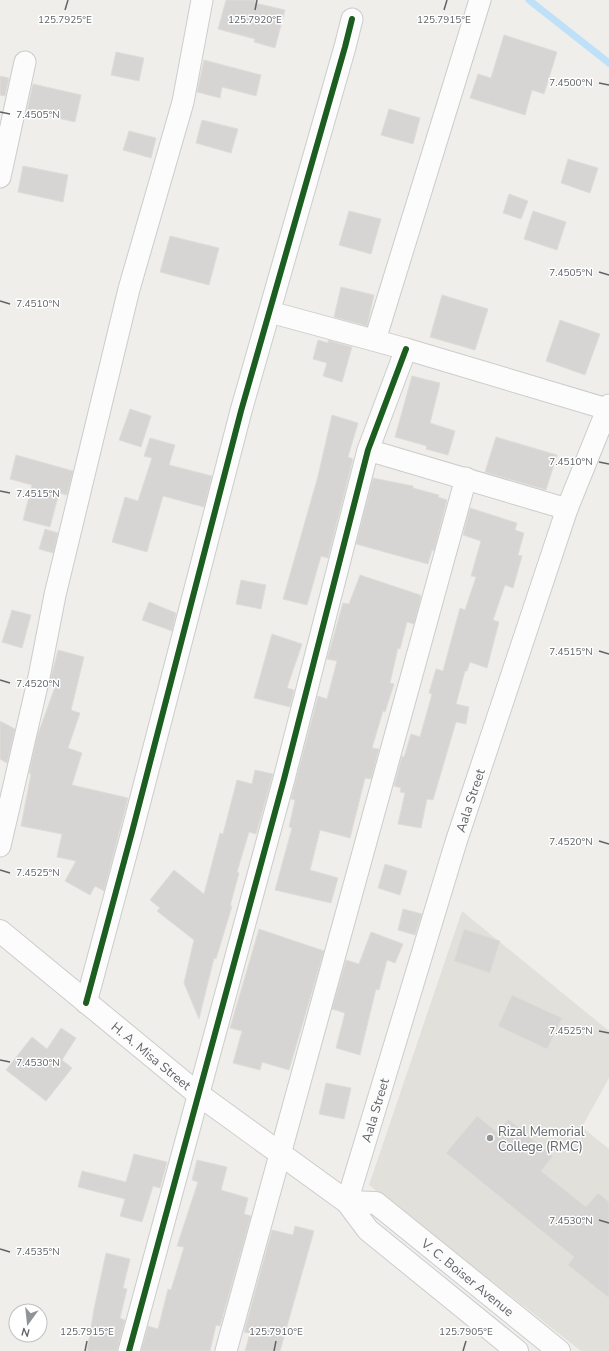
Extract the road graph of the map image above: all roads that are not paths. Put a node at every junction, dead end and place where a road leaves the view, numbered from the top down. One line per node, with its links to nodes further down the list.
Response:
1 (202, 0): 13 (street)
2 (480, 0): 7 (street)
3 (352, 18): 6 (street)
4 (25, 62): 5 (street)
5 (0, 177)
6 (270, 312): 7 (street); 15 (street)
7 (375, 340): 8 (street)
8 (406, 349): 9 (street); 10 (street)
9 (608, 407): 12 (street, Aala Street)
10 (368, 450): 11 (street); 16 (street)
11 (466, 478): 12 (street); 17 (street)
12 (567, 509): 18 (street, Aala Street)
13 (0, 846)
14 (0, 931): 15 (street, H. A. Misa Street)
15 (86, 1003): 16 (street, H. A. Misa Street)
16 (198, 1094): 17 (street, H. A. Misa Street); 20 (street)
17 (280, 1154): 18 (street, H. A. Misa Street); 21 (street)
18 (347, 1202): 19 (street, H. A. Misa Street); 23 (street, V. C. Boiser Avenue)
19 (368, 1230): 22 (street, V. C. Boiser Avenue)
20 (129, 1351)
21 (226, 1351)
22 (516, 1351)
23 (559, 1351)

